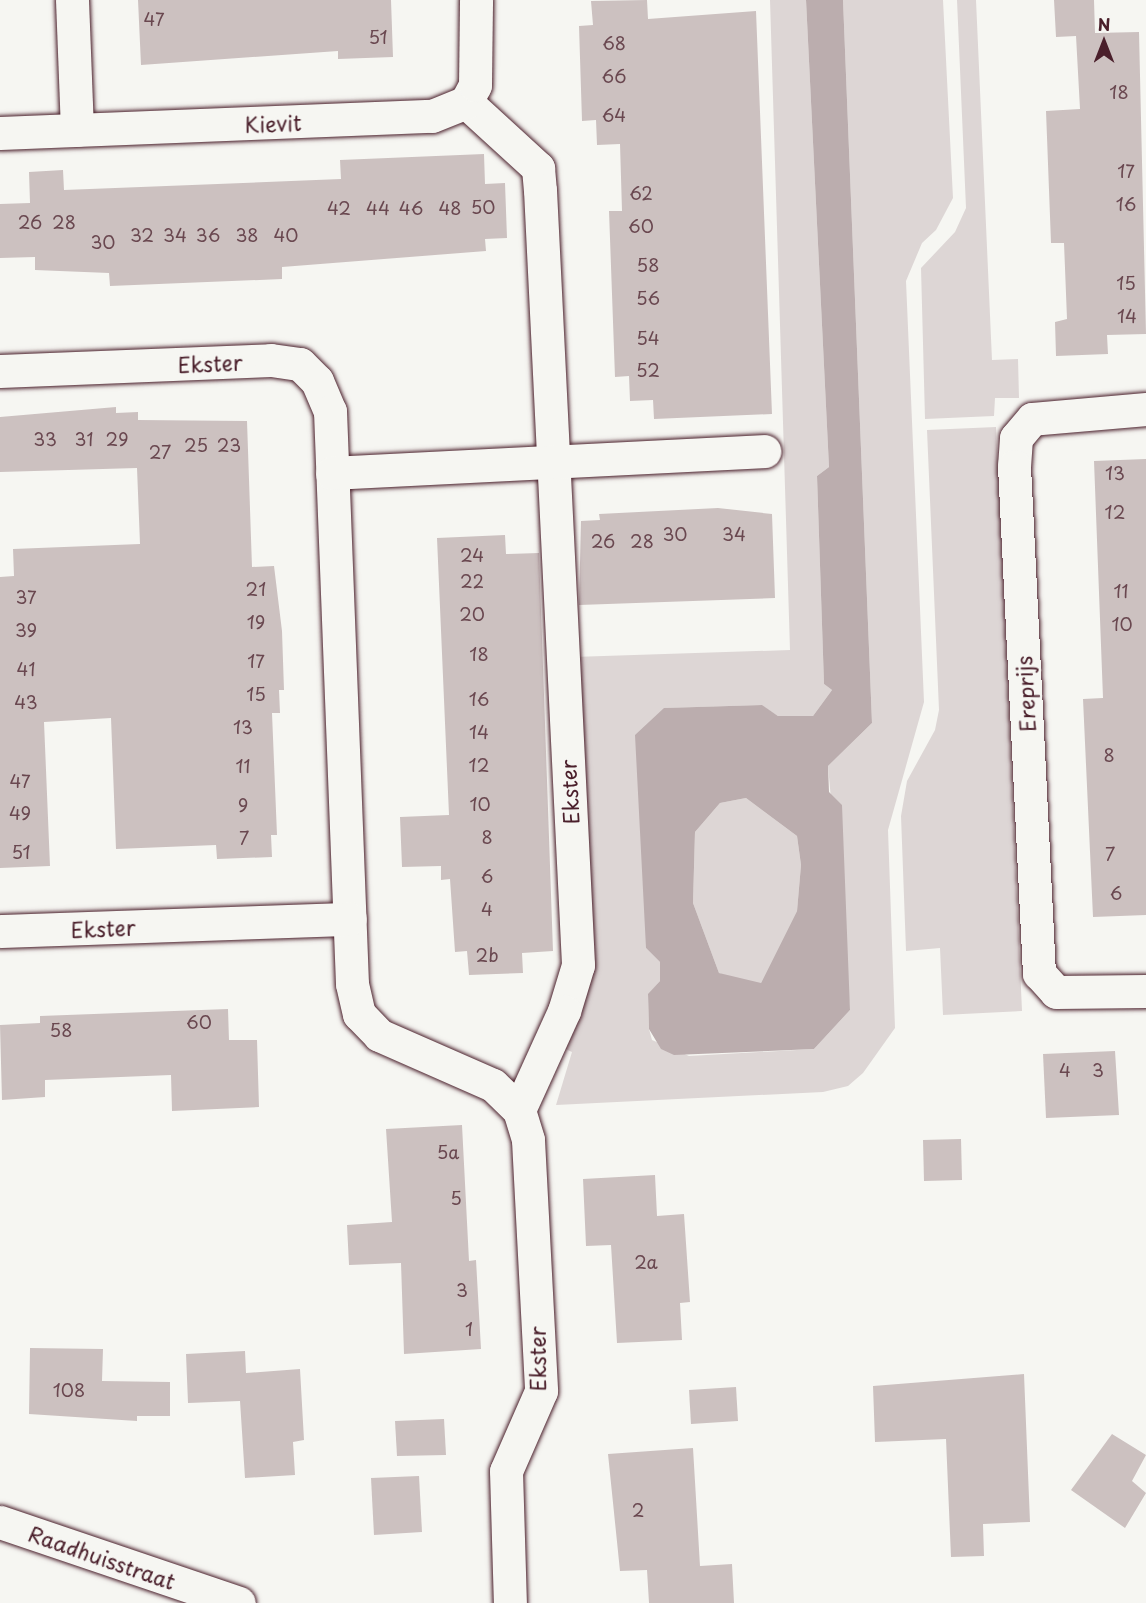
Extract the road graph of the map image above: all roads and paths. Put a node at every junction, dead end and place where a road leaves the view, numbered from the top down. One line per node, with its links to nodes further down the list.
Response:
1 (72, 0): 4 (street)
2 (476, 0): 3 (street)
3 (466, 102): 4 (street, Kievit); 9 (street)
4 (77, 130): 5 (street, Kievit)
5 (0, 134)
6 (0, 371): 10 (street, Ekster)
7 (1146, 409): 13 (street, Ereprijs)
8 (764, 451): 9 (street)
9 (553, 462): 10 (street); 14 (street, Ekster)
10 (332, 473): 11 (street, Ekster)
11 (350, 919): 12 (street, Ekster); 14 (street, Ekster)
12 (0, 931)
13 (1146, 991)
14 (519, 1110): 17 (street, Ekster)
15 (0, 1522): 16 (street, Raadhuisstraat)
16 (239, 1603)
17 (510, 1603)

